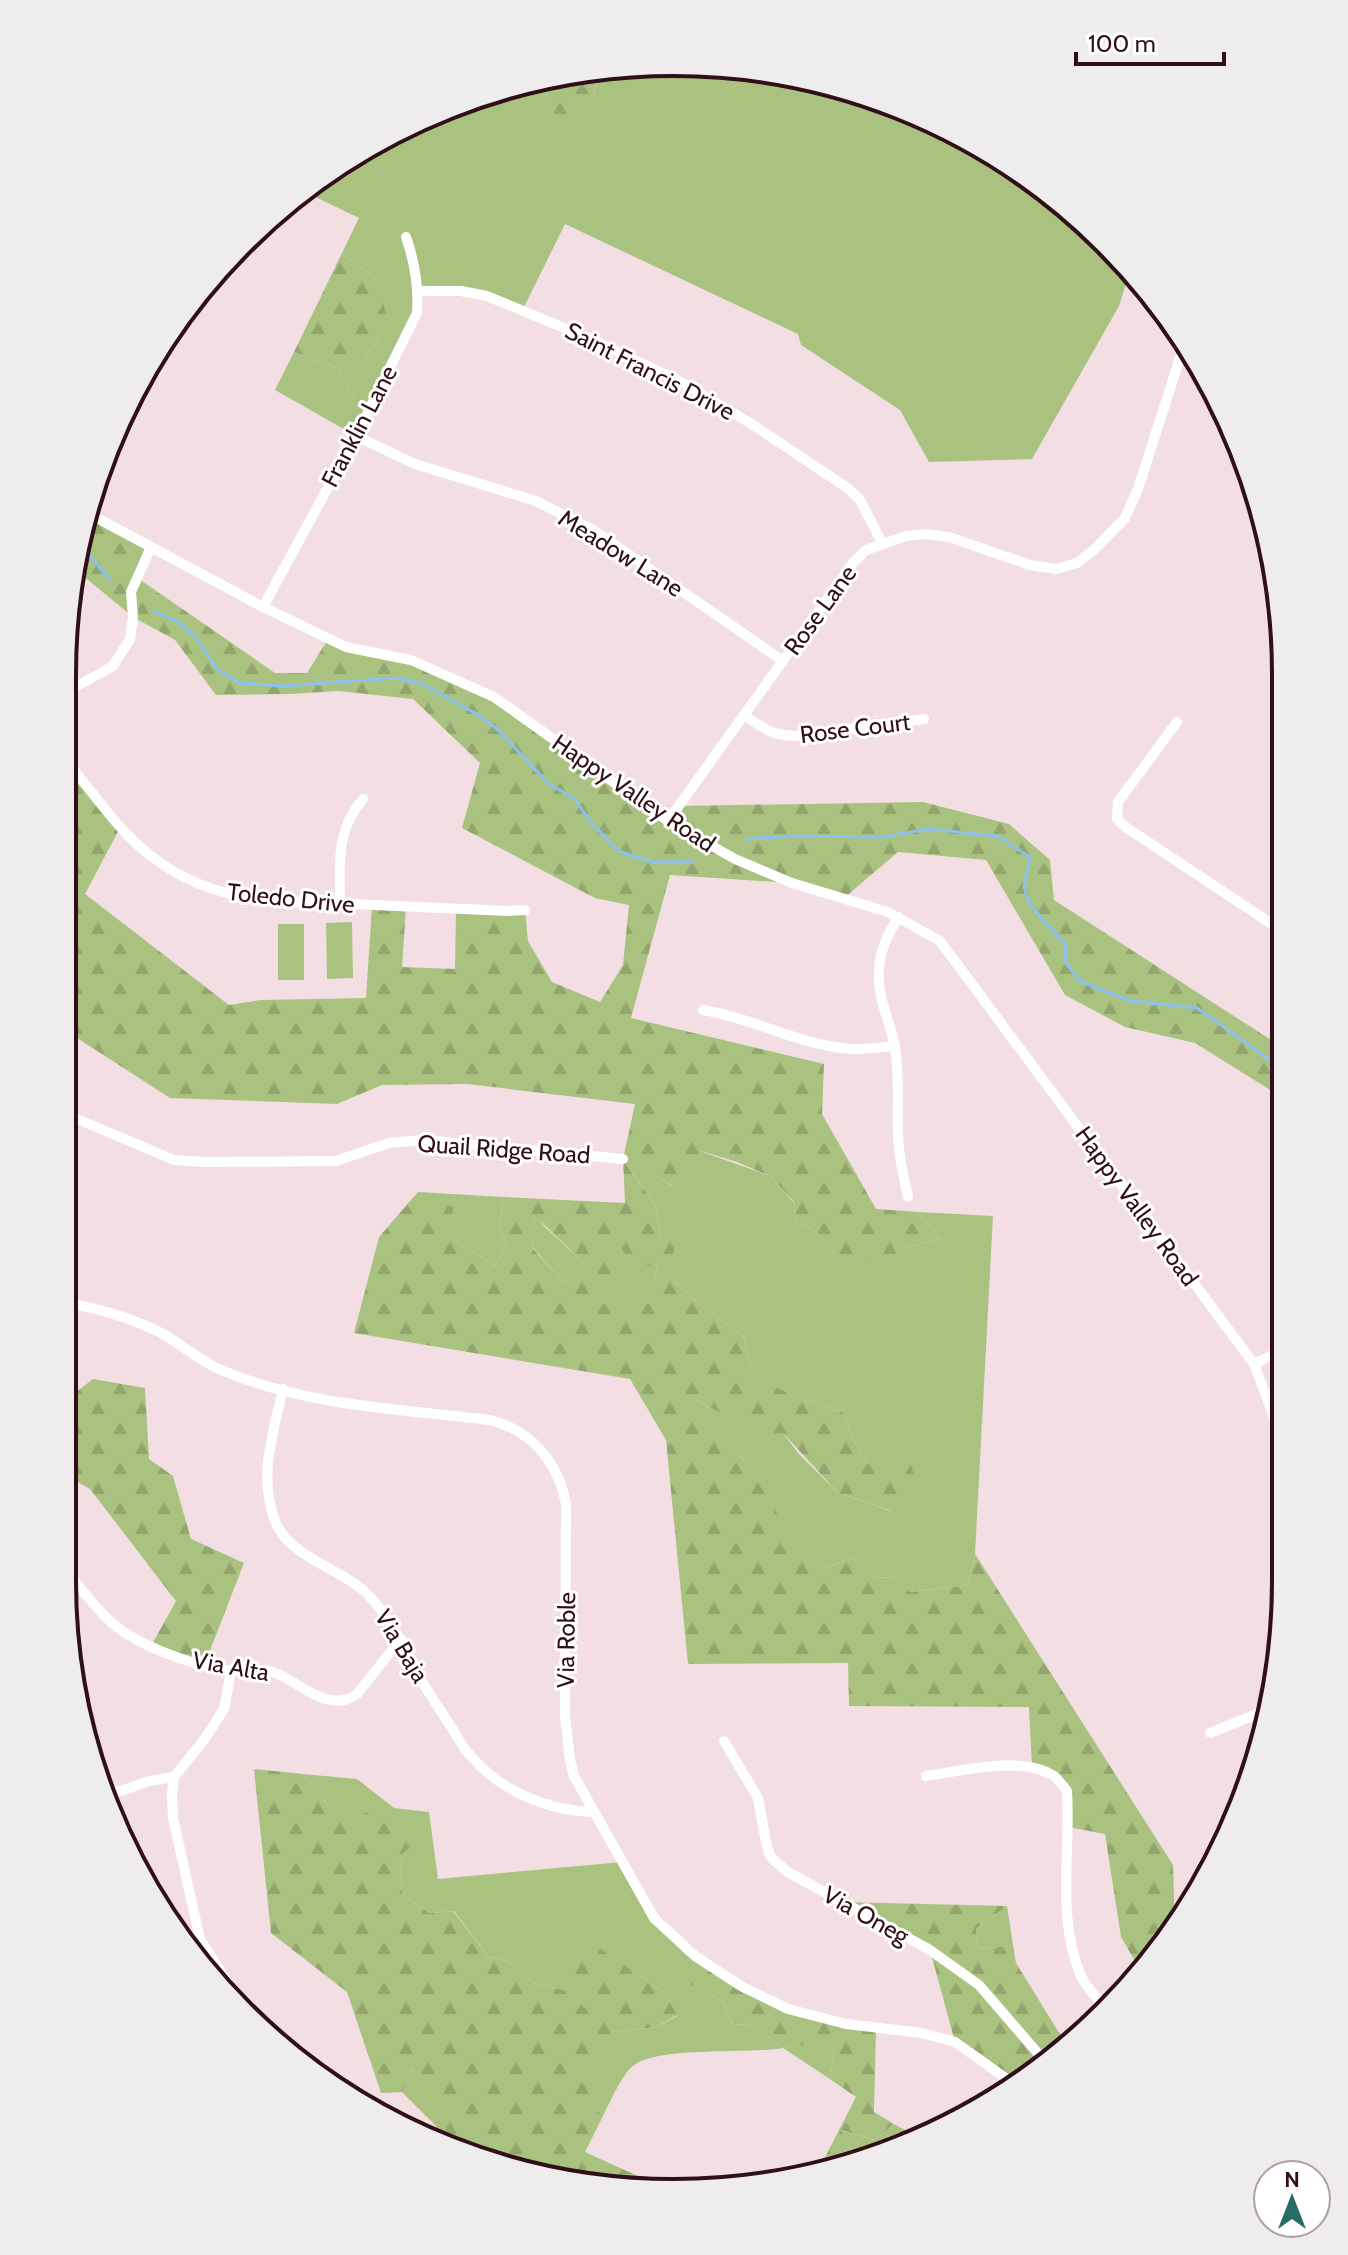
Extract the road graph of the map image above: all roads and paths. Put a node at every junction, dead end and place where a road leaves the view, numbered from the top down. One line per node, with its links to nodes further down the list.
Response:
1 (406, 237): 2 (street, Franklin Lane)
2 (419, 291): 4 (street, Franklin Lane); 6 (street, Saint Francis Drive)
3 (1180, 357): 6 (street, Rose Lane)
4 (356, 436): 8 (street, Franklin Lane); 9 (street, Meadow Lane)
5 (96, 518): 7 (street, Happy Valley Road)
6 (882, 543): 9 (street, Rose Lane)
7 (151, 547): 8 (street, Happy Valley Road); 10 (street)
8 (263, 607): 16 (street, Happy Valley Road)
9 (783, 661): 11 (street, Rose Lane)
10 (76, 687)
11 (744, 715): 12 (street, Rose Court); 16 (street, Rose Lane)
12 (924, 719)
13 (1177, 722): 20 (street)
14 (76, 772): 17 (street, Toledo Drive)
15 (363, 799): 17 (street)
16 (668, 821): 19 (street, Happy Valley Road)
17 (340, 904): 18 (street, Toledo Drive)
18 (525, 910)
19 (898, 917): 22 (street); 28 (street, Happy Valley Road)
20 (1272, 924)
21 (703, 1010): 22 (street)
22 (895, 1046): 25 (street)
23 (76, 1119): 24 (street, Quail Ridge Road)
24 (623, 1159)
25 (908, 1197)
26 (76, 1305): 29 (street, Via Roble)
27 (1272, 1355): 28 (street)
28 (1254, 1364): 30 (street, Happy Valley Road)
29 (283, 1389): 32 (street, Via Baja); 40 (street, Via Roble)
30 (1272, 1412)
31 (76, 1582): 33 (street, Via Alta)
32 (401, 1639): 33 (street, Via Alta); 40 (street, Via Baja)
33 (231, 1671): 38 (street)
34 (1257, 1714): 35 (street)
35 (1210, 1733)
36 (724, 1741): 43 (street, Via Oneg)
37 (926, 1776): 42 (street)
38 (174, 1777): 39 (street); 41 (street)
39 (115, 1791)
40 (594, 1812): 44 (street, Via Roble)
41 (218, 1967)
42 (1100, 2001)
43 (1039, 2054)
44 (1006, 2078)

